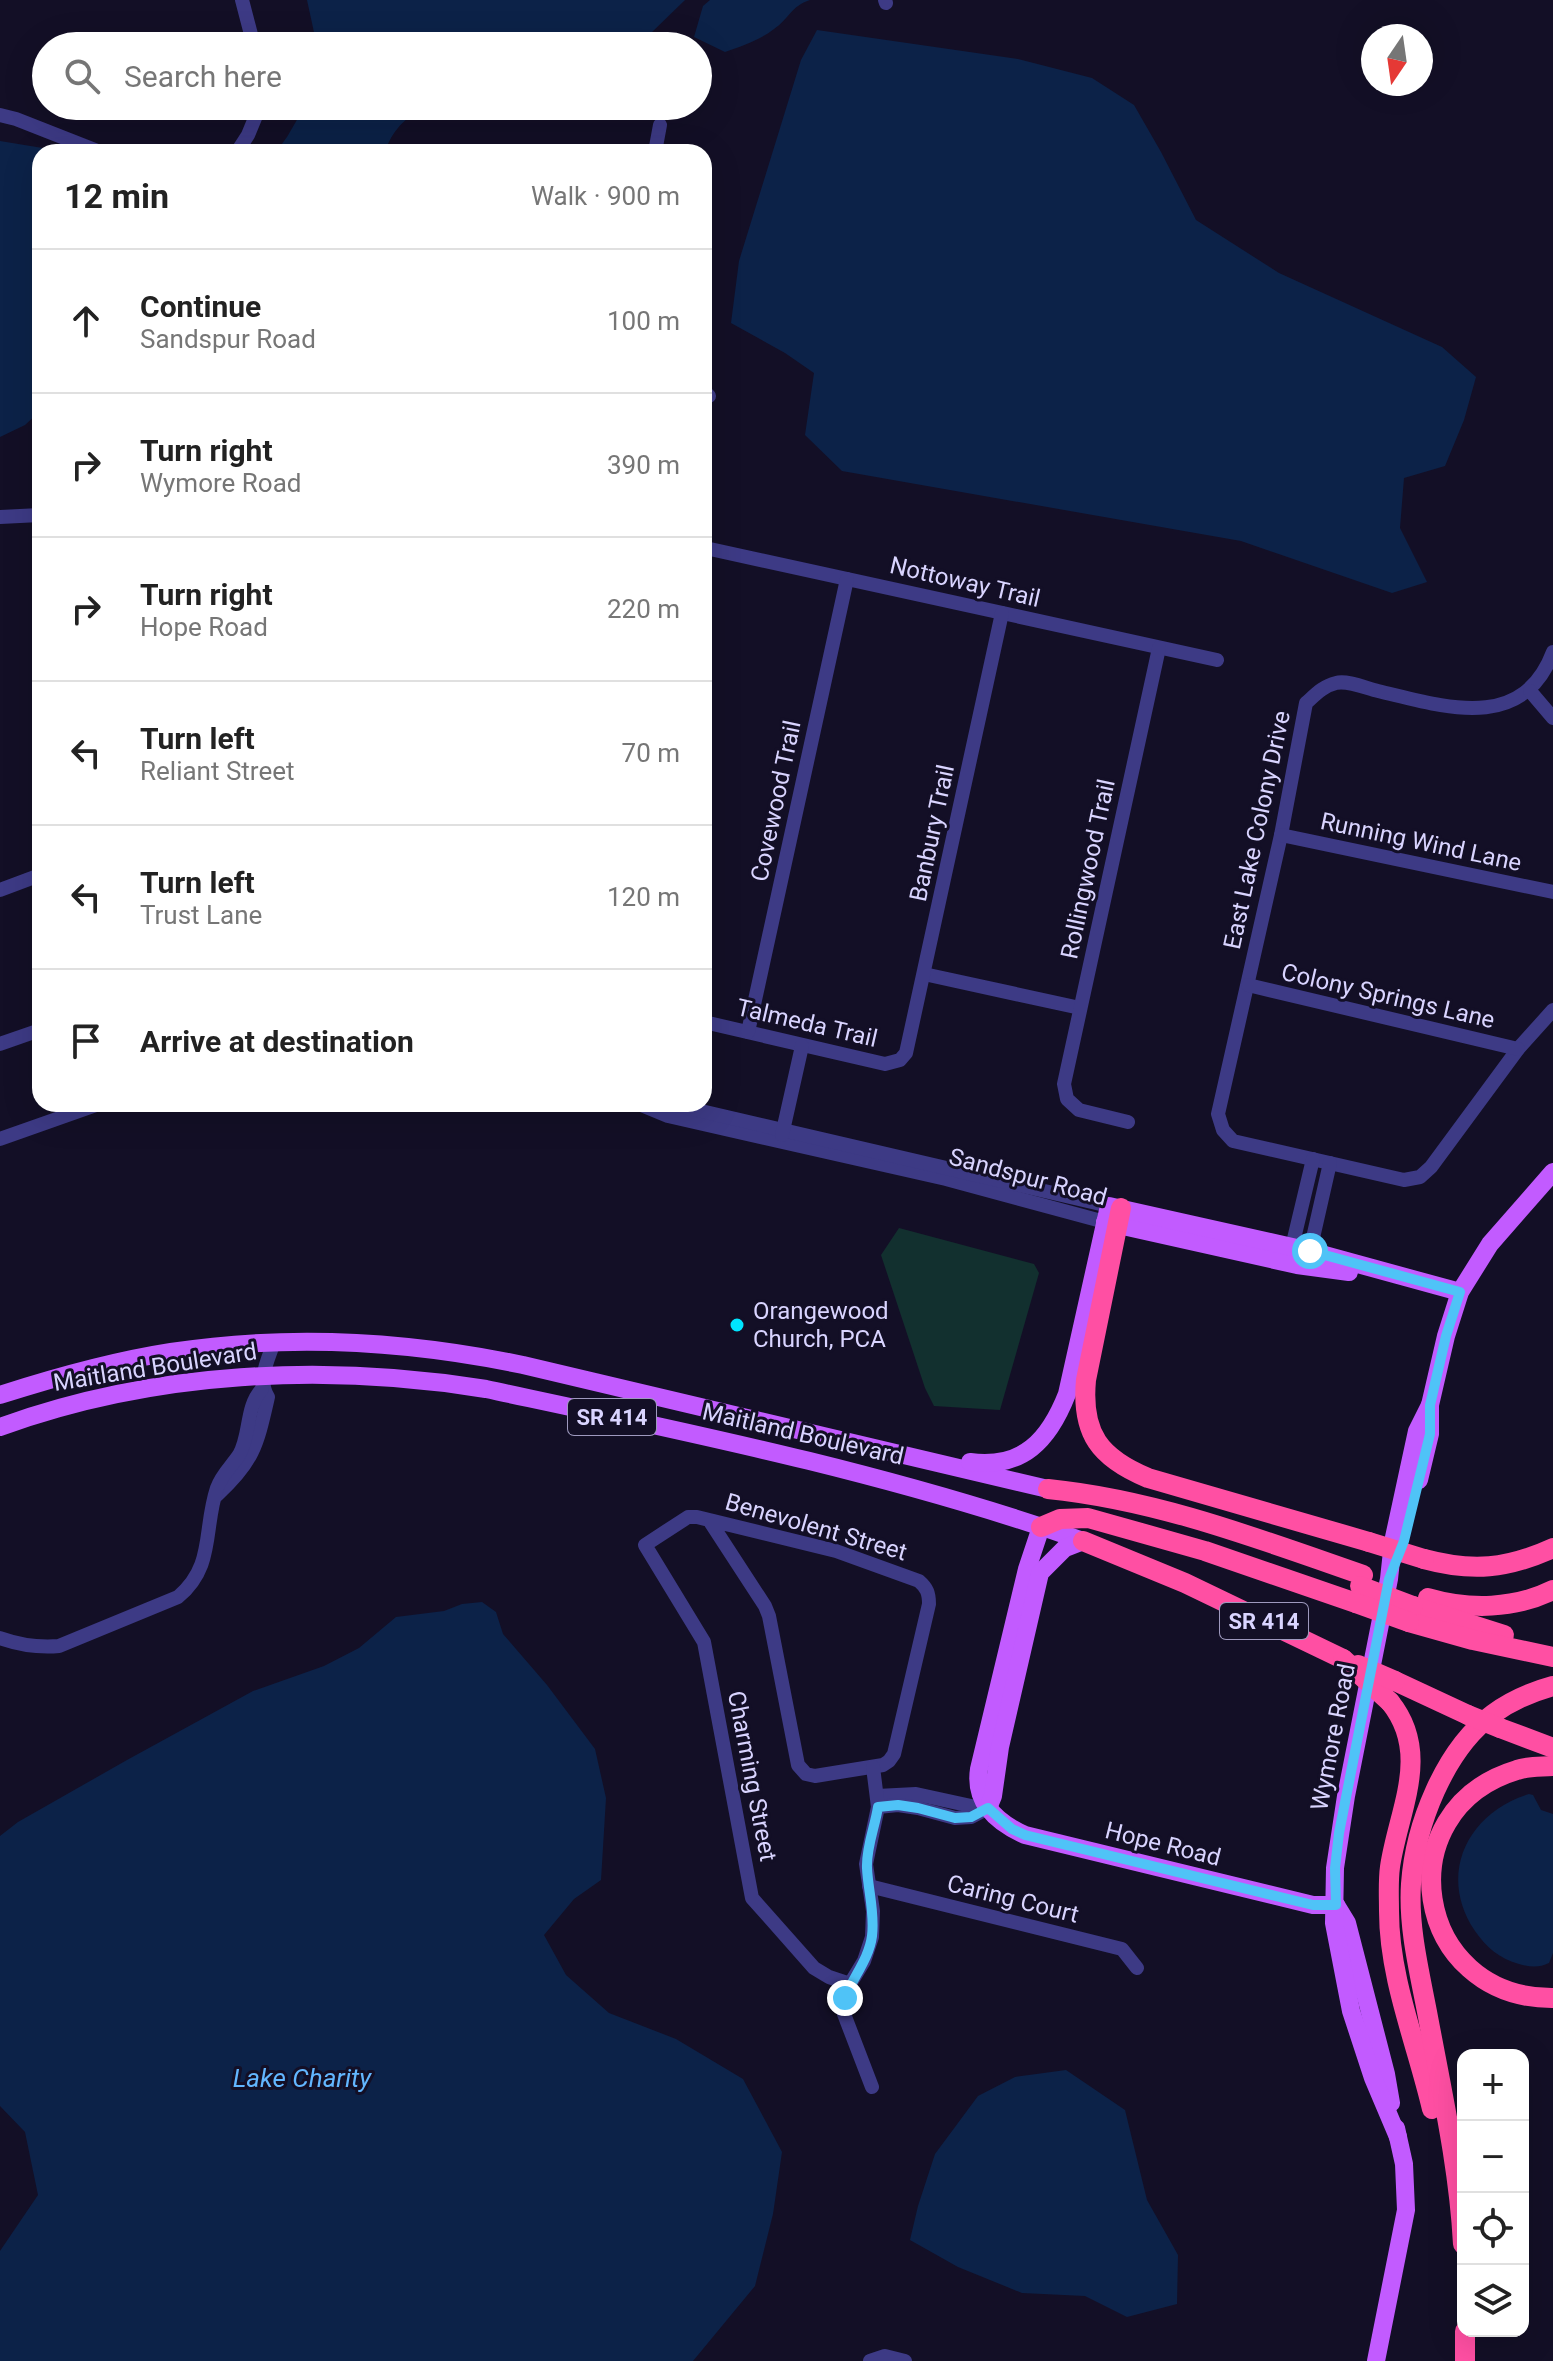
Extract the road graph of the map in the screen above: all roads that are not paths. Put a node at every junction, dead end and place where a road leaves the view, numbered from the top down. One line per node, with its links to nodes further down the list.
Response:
1 (242, 0): 2 (street)
2 (250, 32)
3 (0, 115): 6 (street)
4 (254, 120): 7 (street)
5 (660, 125): 8 (street)
6 (80, 144)
7 (242, 144)
8 (656, 144)
9 (32, 515): 10 (street)
10 (0, 517)
11 (712, 549): 12 (street, Nottoway Trail)
12 (847, 579): 13 (street, Nottoway Trail); 28 (street, Covewood Trail)
13 (1002, 613): 14 (street, Nottoway Trail); 23 (street, Banbury Trail)
14 (1159, 648): 16 (street, Nottoway Trail); 25 (street, Rollingwood Trail)
15 (1553, 652): 17 (street)
16 (1217, 660)
17 (1530, 691): 18 (street); 19 (street, East Lake Colony Drive)
18 (1553, 718)
19 (1281, 835): 22 (street, Running Wind Lane); 24 (street, East Lake Colony Drive)
20 (32, 878): 21 (street)
21 (0, 890)
22 (1553, 892)
23 (924, 974): 25 (street); 33 (street, Banbury Trail)
24 (1248, 985): 32 (street, Colony Springs Lane); 40 (street, East Lake Colony Drive)
25 (1080, 1008): 37 (street, Rollingwood Trail)
26 (1553, 1010): 32 (street)
27 (712, 1024): 28 (street, Talmeda Trail)
28 (748, 1032): 31 (street, Talmeda Trail)
29 (32, 1033): 30 (street)
30 (0, 1044)
31 (802, 1046): 33 (street, Talmeda Trail); 38 (street)
32 (1518, 1049): 41 (street, East Lake Colony Drive)
33 (900, 1060)
34 (76, 1112): 39 (street)
35 (658, 1112): 38 (street, Sandspur Road)
36 (700, 1112): 38 (street)
37 (1128, 1122)
38 (782, 1135): 44 (street, Sandspur Road); 44 (street, Sandspur Road)
39 (0, 1139)
40 (1313, 1159): 41 (street, East Lake Colony Drive); 43 (street)
41 (1330, 1163): 45 (street)
42 (1553, 1172): 47 (main road, Wymore Road)
43 (1300, 1212): 45 (street); 46 (street)
44 (1113, 1215): 46 (main road, Sandspur Road); 53 (main road); 59 (highway, bridge)
45 (1318, 1216): 46 (street)
46 (1300, 1255): 47 (main road, Sandspur Road)
47 (1460, 1292): 73 (main road, Wymore Road)
48 (274, 1342): 49 (main road, Maitland Boulevard); 50 (street); 53 (main road, Maitland Boulevard / SR 414)
49 (253, 1343): 50 (street); 51 (main road, Maitland Boulevard)
50 (263, 1382): 52 (main road, Maitland Boulevard / SR 414); 56 (main road, Maitland Boulevard / SR 414); 63 (street)
51 (0, 1395)
52 (0, 1427)
53 (855, 1444): 54 (main road, Maitland Boulevard / SR 414)
54 (1048, 1489): 60 (highway, Maitland Boulevard / SR 414)
55 (709, 1520): 58 (street, Benevolent Street); 69 (street); 69 (street, Benevolent Street)
56 (1041, 1527): 57 (main road, Maitland Boulevard / SR 414); 60 (highway); 71 (main road)
57 (1083, 1541): 65 (highway, Maitland Boulevard / SR 414); 71 (main road)
58 (645, 1545): 75 (street, Charming Street)
59 (1553, 1548)
60 (1360, 1588): 62 (highway, Maitland Boulevard / SR 414, bridge)
61 (1553, 1590): 62 (highway)
62 (1412, 1607): 64 (highway, Maitland Boulevard / SR 414)
63 (0, 1638)
64 (1553, 1654)
65 (1343, 1659): 67 (highway, Maitland Boulevard / SR 414, bridge); 79 (highway, bridge)
66 (1553, 1686): 78 (highway)
67 (1553, 1748)
68 (1553, 1766): 76 (highway)
69 (873, 1767): 70 (street)
70 (877, 1801): 71 (street); 72 (street)
71 (986, 1808): 73 (main road, Hope Road)
72 (869, 1886): 74 (street, Caring Court); 75 (street)
73 (1336, 1905): 83 (main road, Wymore Road)
74 (1137, 1968)
75 (850, 1984): 77 (street)
76 (1553, 1998)
77 (872, 2087)
78 (1458, 2193)
79 (1457, 2229)
80 (1465, 2337): 84 (highway)
81 (870, 2361): 82 (street)
82 (905, 2361)
83 (1376, 2361)
84 (1465, 2361)

